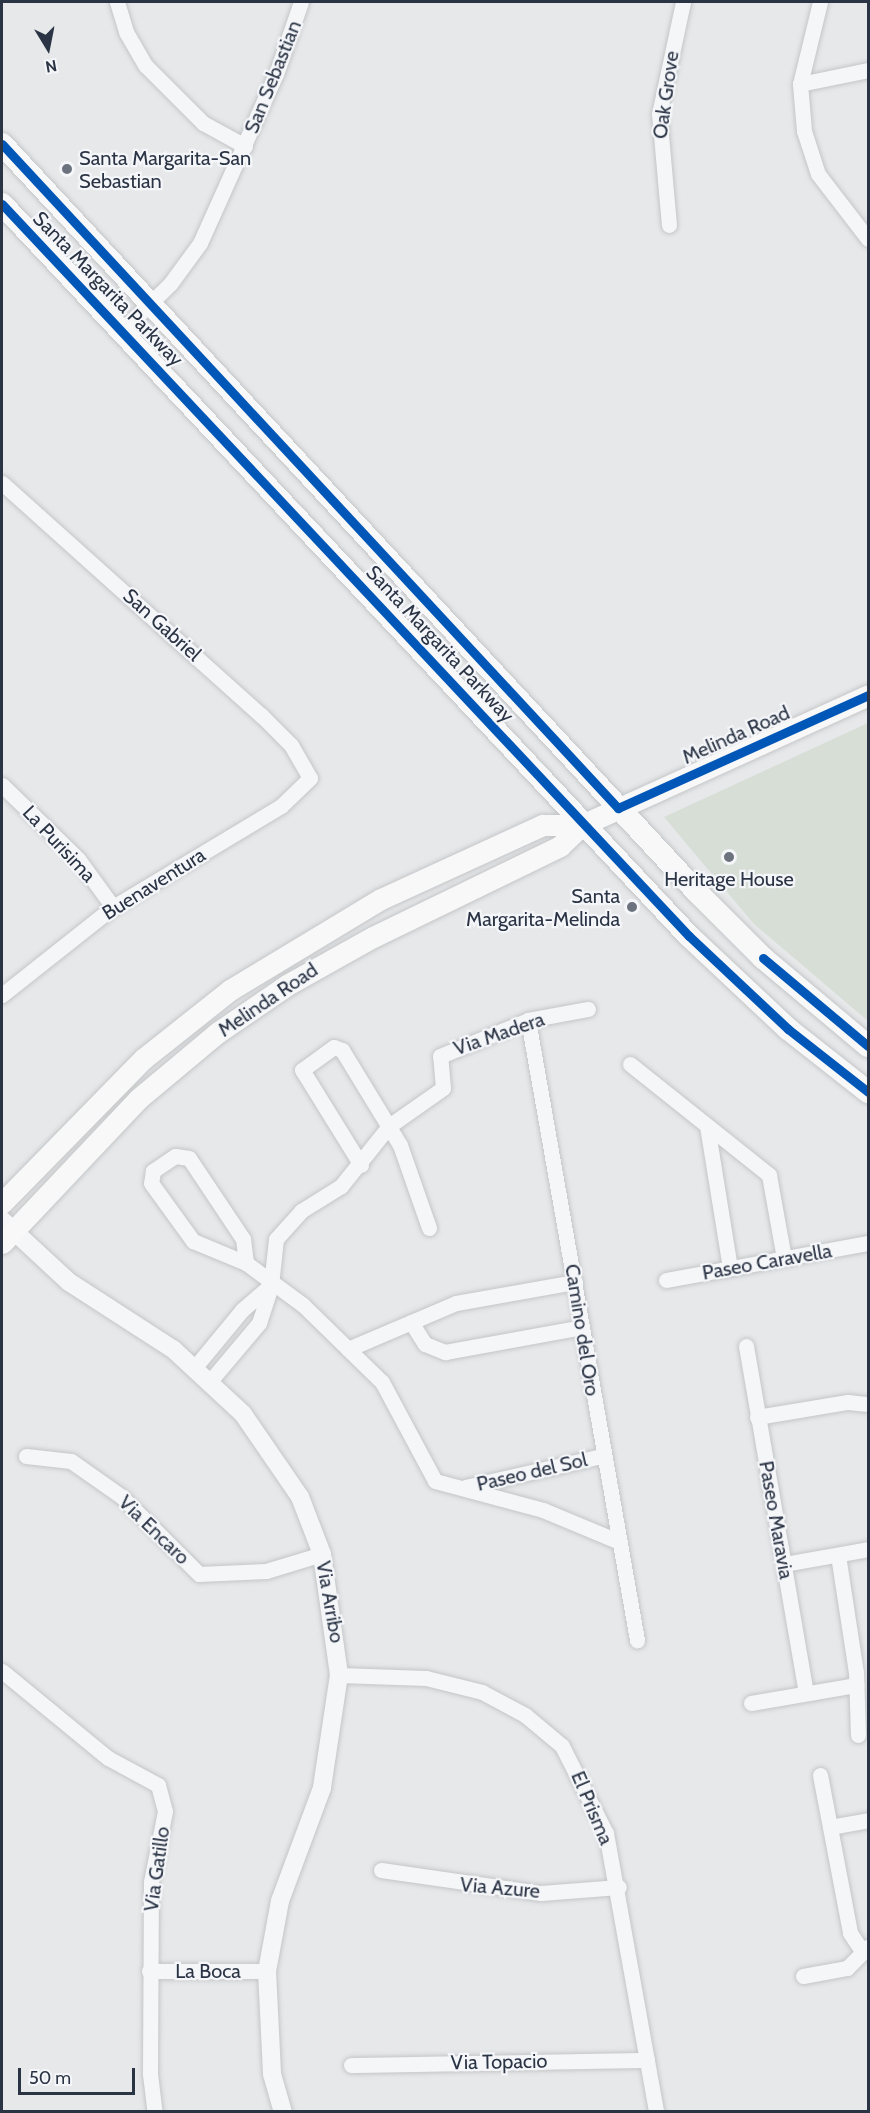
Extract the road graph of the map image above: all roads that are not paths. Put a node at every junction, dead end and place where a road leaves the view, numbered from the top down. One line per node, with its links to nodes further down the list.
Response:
1 (117, 2): 8 (street)
2 (301, 2): 8 (street, San Sebastian)
3 (682, 2): 10 (street, Oak Grove)
4 (820, 2): 6 (street)
5 (868, 70): 6 (street)
6 (800, 84): 11 (street)
7 (2, 144): 12 (main road, Santa Margarita Parkway)
8 (245, 146): 12 (street, San Sebastian)
9 (2, 204): 13 (main road, Santa Margarita Parkway)
10 (669, 225)
11 (868, 239)
12 (149, 306): 13 (street, San Sebastian); 18 (main road, Santa Margarita Parkway)
13 (124, 329): 19 (main road, Santa Margarita Parkway)
14 (2, 483): 16 (street, San Gabriel)
15 (868, 695): 18 (main road, Melinda Road)
16 (310, 778): 20 (street, Buenaventura)
17 (2, 785): 20 (street, La Purisima)
18 (618, 808): 19 (main road, Melinda Road); 24 (main road, Santa Margarita Parkway)
19 (582, 825): 26 (main road, Santa Margarita Parkway); 30 (main road, Melinda Road); 32 (main road, Melinda Road)
20 (113, 907): 21 (street, Buenaventura)
21 (2, 996)
22 (588, 1009): 23 (street, Via Madera)
23 (528, 1020): 27 (street, Via Madera); 38 (street, Camino del Oro)
24 (868, 1046)
25 (630, 1064): 28 (street)
26 (868, 1092)
27 (389, 1126): 29 (street, Via Madera); 29 (street); 31 (street)
28 (707, 1126): 34 (street); 36 (street)
29 (361, 1165): 39 (street, Via Madera)
30 (2, 1203)
31 (429, 1228)
32 (5, 1231): 44 (street, Via Arribo)
33 (868, 1243): 34 (street, Paseo Caravella)
34 (784, 1258): 36 (street, Paseo Caravella)
35 (246, 1263): 35 (street, Paseo del Sol); 39 (street, Paseo del Sol)
36 (730, 1268): 37 (street, Paseo Caravella)
37 (666, 1280)
38 (575, 1282): 40 (street); 41 (street, Camino del Oro)
39 (272, 1285): 43 (street, Paseo del Sol); 44 (street); 45 (street, Via Madera)
40 (411, 1322): 41 (street); 43 (street)
41 (582, 1328): 49 (street, Camino del Oro)
42 (746, 1346): 47 (street, Paseo Maravia)
43 (348, 1349): 50 (street, Paseo del Sol)
44 (195, 1367): 45 (street, Via Arribo)
45 (211, 1380): 53 (street, Via Arribo)
46 (868, 1404): 47 (street)
47 (757, 1417): 55 (street, Paseo Maravia)
48 (26, 1456): 53 (street, Via Encaro)
49 (601, 1456): 50 (street, Paseo del Sol); 51 (street, Camino del Oro)
50 (462, 1488): 51 (street, Paseo del Sol)
51 (615, 1540): 56 (street, Camino del Oro)
52 (868, 1549): 54 (street)
53 (322, 1554): 58 (street, Via Arribo)
54 (838, 1555): 55 (street); 59 (street)
55 (784, 1564): 60 (street, Paseo Maravia)
56 (637, 1640)
57 (2, 1671): 69 (street, Via Gatillo)
58 (339, 1675): 67 (street, El Prisma); 70 (street, Via Arribo)
59 (856, 1685): 60 (street); 62 (street)
60 (806, 1693): 61 (street)
61 (752, 1703)
62 (858, 1735)
63 (820, 1774): 65 (street)
64 (868, 1820): 65 (street)
65 (830, 1827): 68 (street)
66 (381, 1870): 67 (street, Via Azure)
67 (619, 1887): 72 (street, El Prisma)
68 (865, 1949): 71 (street)
69 (149, 1971): 70 (street, La Boca); 74 (street, Via Gatillo)
70 (267, 1971): 75 (street, Via Arribo)
71 (803, 1976)
72 (647, 2060): 73 (street, Via Topacio); 76 (street, El Prisma)
73 (351, 2065)
74 (155, 2112)
75 (283, 2112)
76 (656, 2112)

